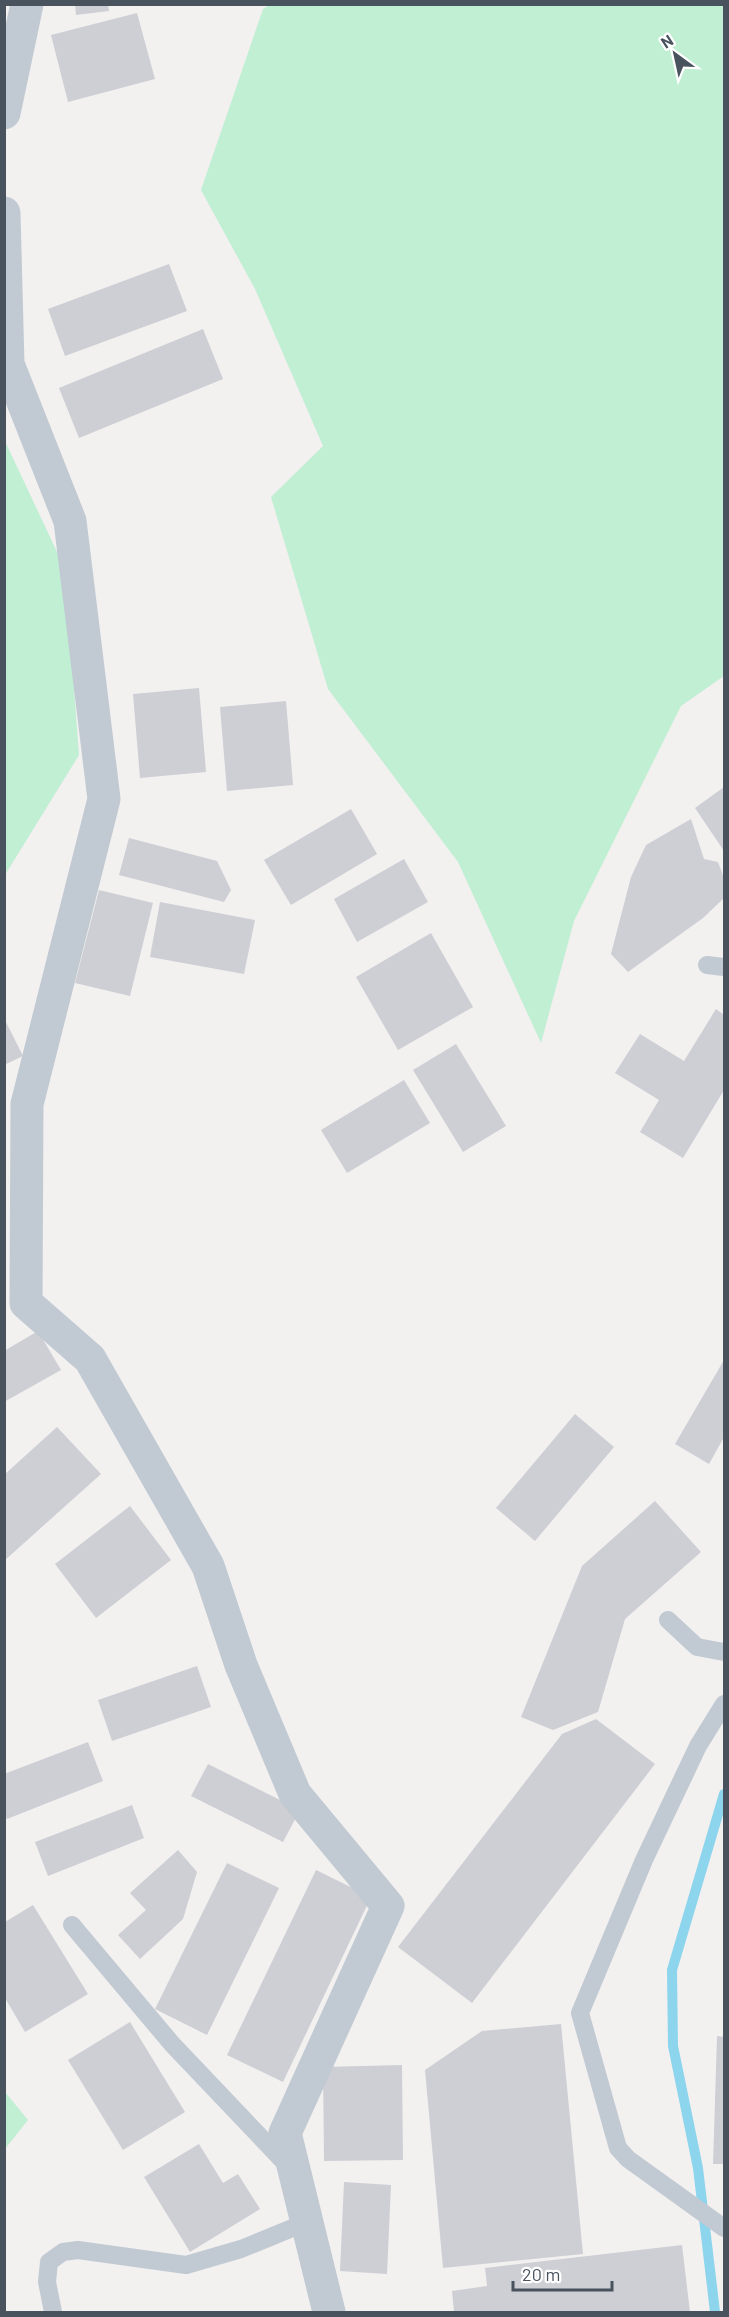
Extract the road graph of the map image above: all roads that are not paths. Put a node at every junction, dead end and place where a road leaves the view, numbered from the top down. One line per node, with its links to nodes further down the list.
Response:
1 (27, 4): 2 (street)
2 (4, 114)
3 (4, 213): 8 (street)
4 (668, 1620): 5 (lane)
5 (724, 1652)
6 (724, 1704): 10 (lane)
7 (72, 1925): 8 (lane)
8 (294, 2173): 9 (street)
9 (307, 2222): 11 (lane); 12 (street)
10 (724, 2228)
11 (53, 2313)
12 (329, 2313)

